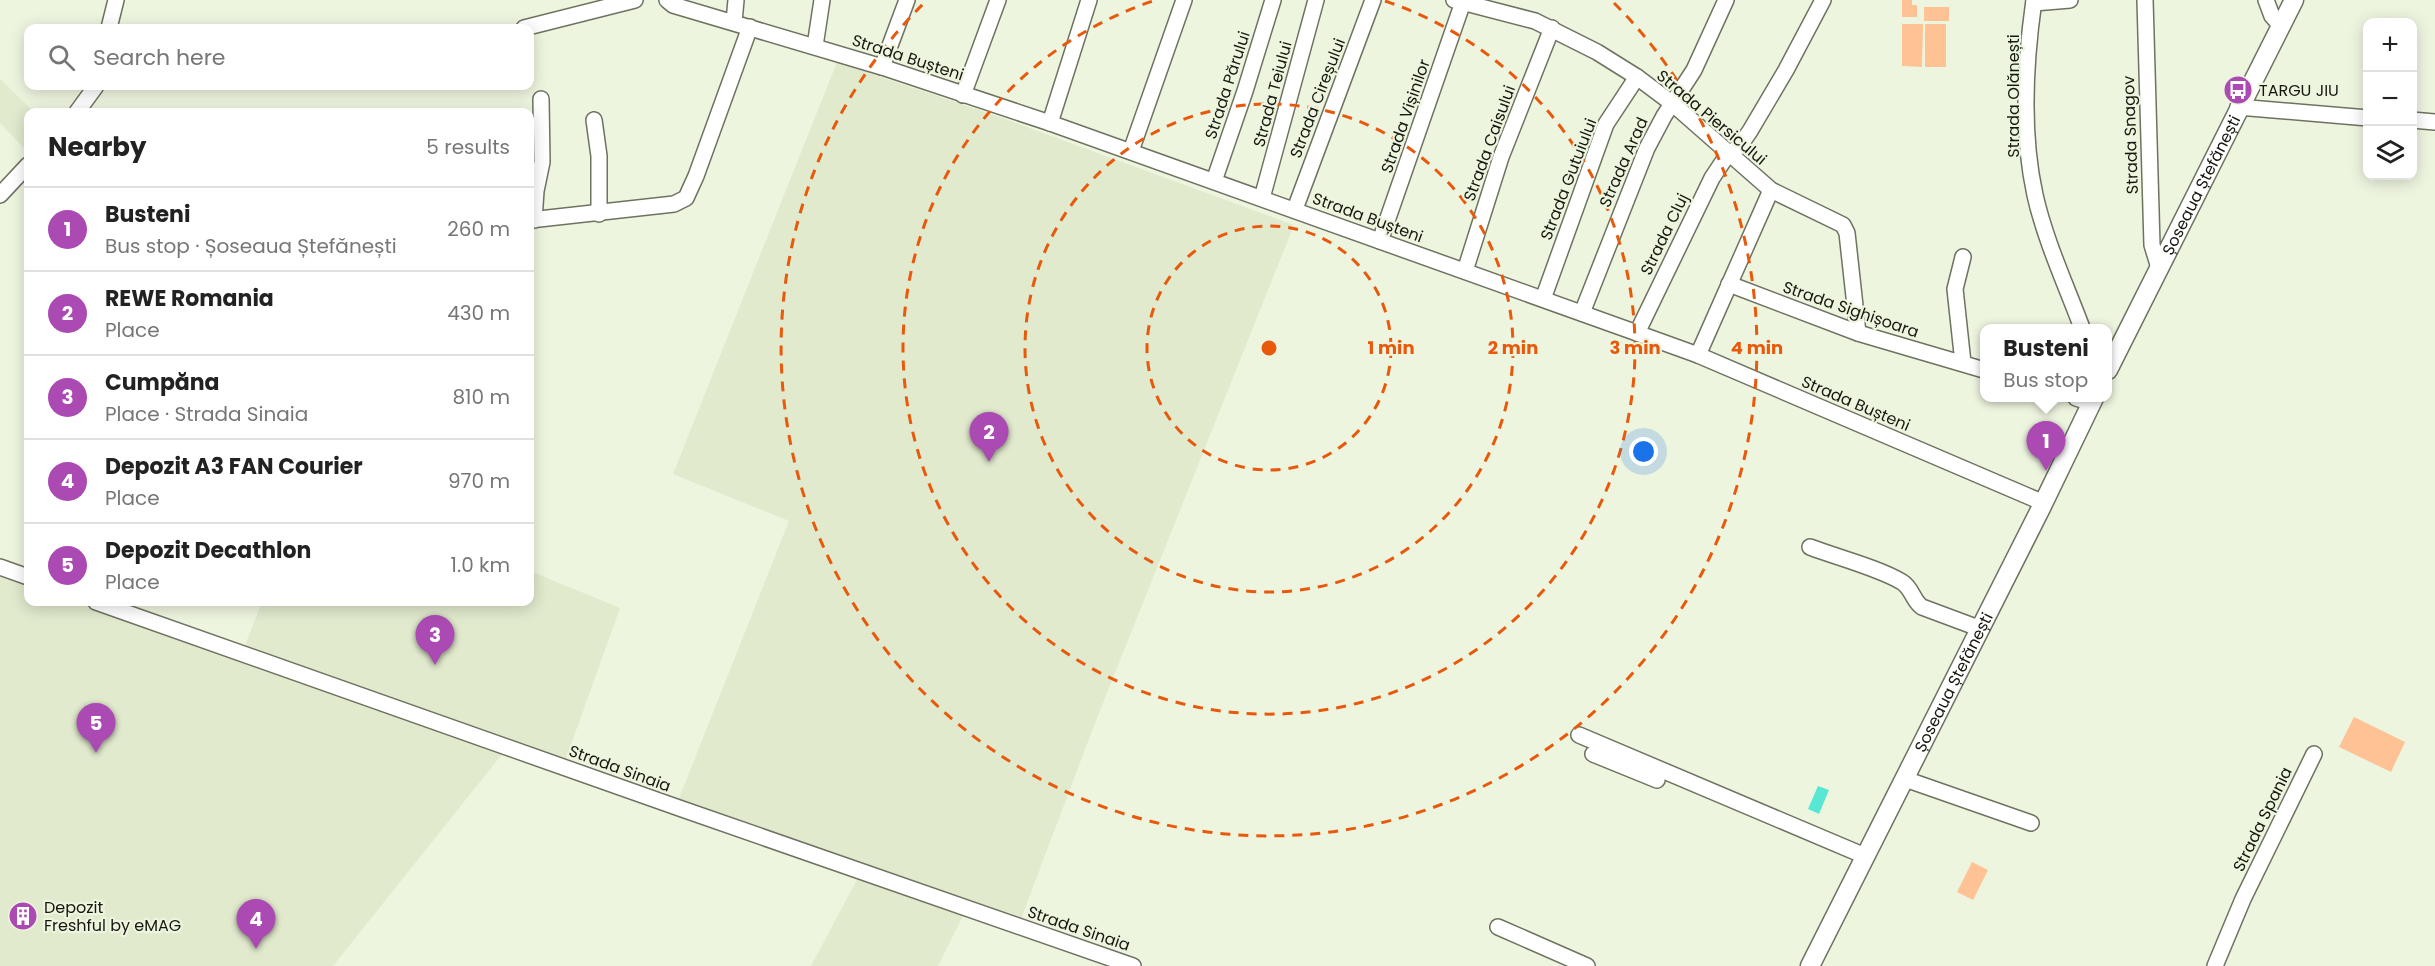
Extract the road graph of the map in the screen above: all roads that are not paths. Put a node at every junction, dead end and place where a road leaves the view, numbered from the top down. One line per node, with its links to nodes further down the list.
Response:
1 (116, 0): 22 (street)
2 (635, 0): 23 (street)
3 (667, 0): 21 (street, Strada Bușteni)
4 (736, 0): 21 (street)
5 (822, 0): 27 (street)
6 (907, 0): 28 (street)
7 (998, 0): 31 (street)
8 (1089, 0): 40 (street)
9 (1184, 0): 41 (street)
10 (1273, 0): 44 (street, Strada Părului)
11 (1316, 0): 47 (street, Strada Teiului)
12 (1373, 0): 49 (street, Strada Cireșului)
13 (1726, 0): 33 (street, Strada Arad)
14 (1823, 0): 42 (street, Strada Cluj)
15 (2070, 0): 20 (street)
16 (2145, 0): 54 (street, Strada Snagov)
17 (2266, 0): 24 (street)
18 (2294, 0): 24 (main road, Șoseaua Ștefănești)
19 (1459, 1): 26 (street, Strada Piersicului); 52 (street, Strada Vișinilor)
20 (2034, 2): 59 (street, Strada Olănești)
21 (734, 22): 25 (street, Strada Bușteni)
22 (110, 24)
23 (534, 25)
24 (2281, 26): 34 (main road, Șoseaua Ștefănești)
25 (750, 27): 27 (street, Strada Bușteni); 50 (street)
26 (1552, 28): 29 (street, Strada Piersicului); 55 (street, Strada Caisului)
27 (815, 46): 28 (street, Strada Bușteni)
28 (882, 67): 31 (street, Strada Bușteni)
29 (1637, 77): 33 (street, Strada Piersicului); 57 (street, Strada Gutuiului)
30 (93, 90): 35 (street)
31 (963, 94): 40 (street, Strada Bușteni)
32 (542, 99): 48 (street)
33 (1673, 104): 42 (street, Strada Piersicului); 58 (street, Strada Arad)
34 (2238, 107): 36 (street); 54 (main road, Șoseaua Ștefănești)
35 (80, 108)
36 (2363, 118)
37 (594, 120): 50 (street)
38 (2417, 120): 39 (street)
39 (2435, 122)
40 (1050, 123): 41 (street, Strada Bușteni)
41 (1131, 152): 44 (street, Strada Bușteni)
42 (1728, 154): 45 (street, Strada Piersicului); 60 (street, Strada Cluj)
43 (23, 180): 46 (street)
44 (1214, 182): 47 (street, Strada Bușteni)
45 (1771, 190): 56 (street); 61 (street, Strada Piersicului)
46 (0, 195)
47 (1262, 198): 49 (street, Strada Bușteni)
48 (534, 206)
49 (1295, 209): 52 (street, Strada Bușteni)
50 (599, 214): 51 (street)
51 (534, 220)
52 (1380, 241): 55 (street, Strada Bușteni)
53 (1963, 257): 64 (street)
54 (2159, 268): 63 (main road, Șoseaua Ștefănești)
55 (1465, 272): 57 (street, Strada Bușteni)
56 (1729, 284): 61 (street, Strada Sighișoara); 62 (street)
57 (1543, 299): 58 (street, Strada Bușteni)
58 (1582, 314): 60 (street, Strada Bușteni)
59 (2081, 324)
60 (1637, 333): 62 (street, Strada Bușteni)
61 (1858, 333): 64 (street, Strada Sighișoara)
62 (1698, 355): 67 (street, Strada Bușteni)
63 (2112, 362)
64 (1963, 363): 65 (street, Strada Sighișoara)
65 (1980, 369)
66 (2086, 402): 67 (main road, Șoseaua Ștefănești)
67 (2044, 503): 72 (main road, Șoseaua Ștefănești)
68 (1810, 547): 72 (street)
69 (0, 567): 70 (street)
70 (24, 576)
71 (107, 606): 80 (street, Strada Sinaia)
72 (1981, 629): 76 (main road, Șoseaua Ștefănești)
73 (1579, 735): 78 (street)
74 (1593, 754): 78 (street)
75 (2314, 754): 83 (street, Strada Spania)
76 (1905, 779): 77 (street); 78 (main road, Șoseaua Ștefănești)
77 (2031, 823)
78 (1863, 860): 82 (main road, Șoseaua Ștefănești)
79 (1498, 927): 81 (street)
80 (1133, 966)
81 (1587, 966)
82 (1810, 966)
83 (2215, 966)

